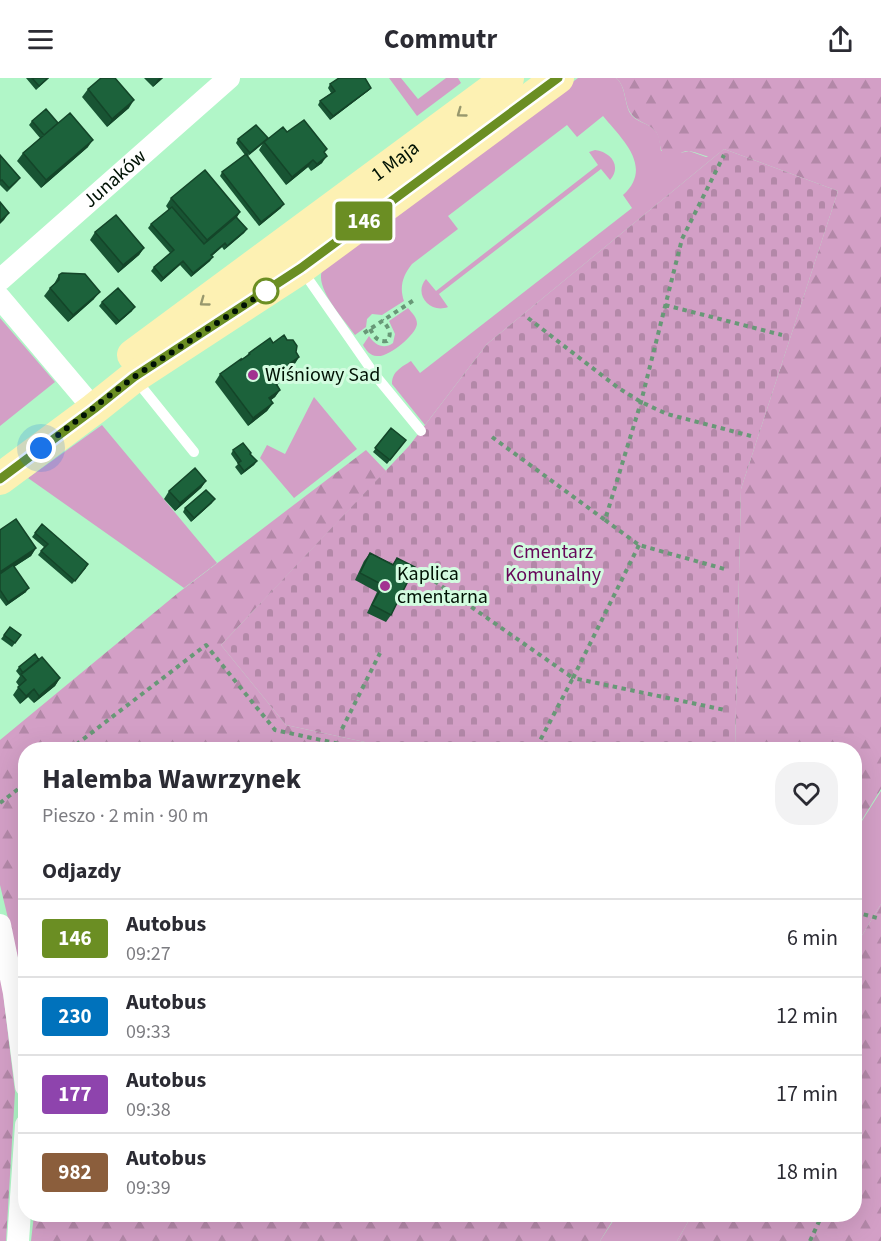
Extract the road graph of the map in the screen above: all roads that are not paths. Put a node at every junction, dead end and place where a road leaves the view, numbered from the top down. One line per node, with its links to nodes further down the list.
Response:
1 (229, 78): 7 (street, Junaków)
2 (558, 78): 5 (main road, 1 Maja)
3 (496, 84): 4 (main road, 1 Maja, one-way to 4)
4 (327, 212): 5 (lane); 6 (main road, 1 Maja)
5 (300, 254): 6 (main road); 9 (main road, 1 Maja); 11 (lane)
6 (252, 267): 10 (main road, 1 Maja, one-way to 10)
7 (0, 280)
8 (0, 298): 10 (street)
9 (134, 377): 10 (main road, 1 Maja); 12 (lane)
10 (88, 401): 13 (main road, 1 Maja); 14 (main road, 1 Maja)
11 (421, 431)
12 (194, 452)
13 (0, 458)
14 (0, 478)
15 (0, 925): 16 (street)
16 (18, 1024)
17 (19, 1222): 18 (street)
18 (18, 1241)

